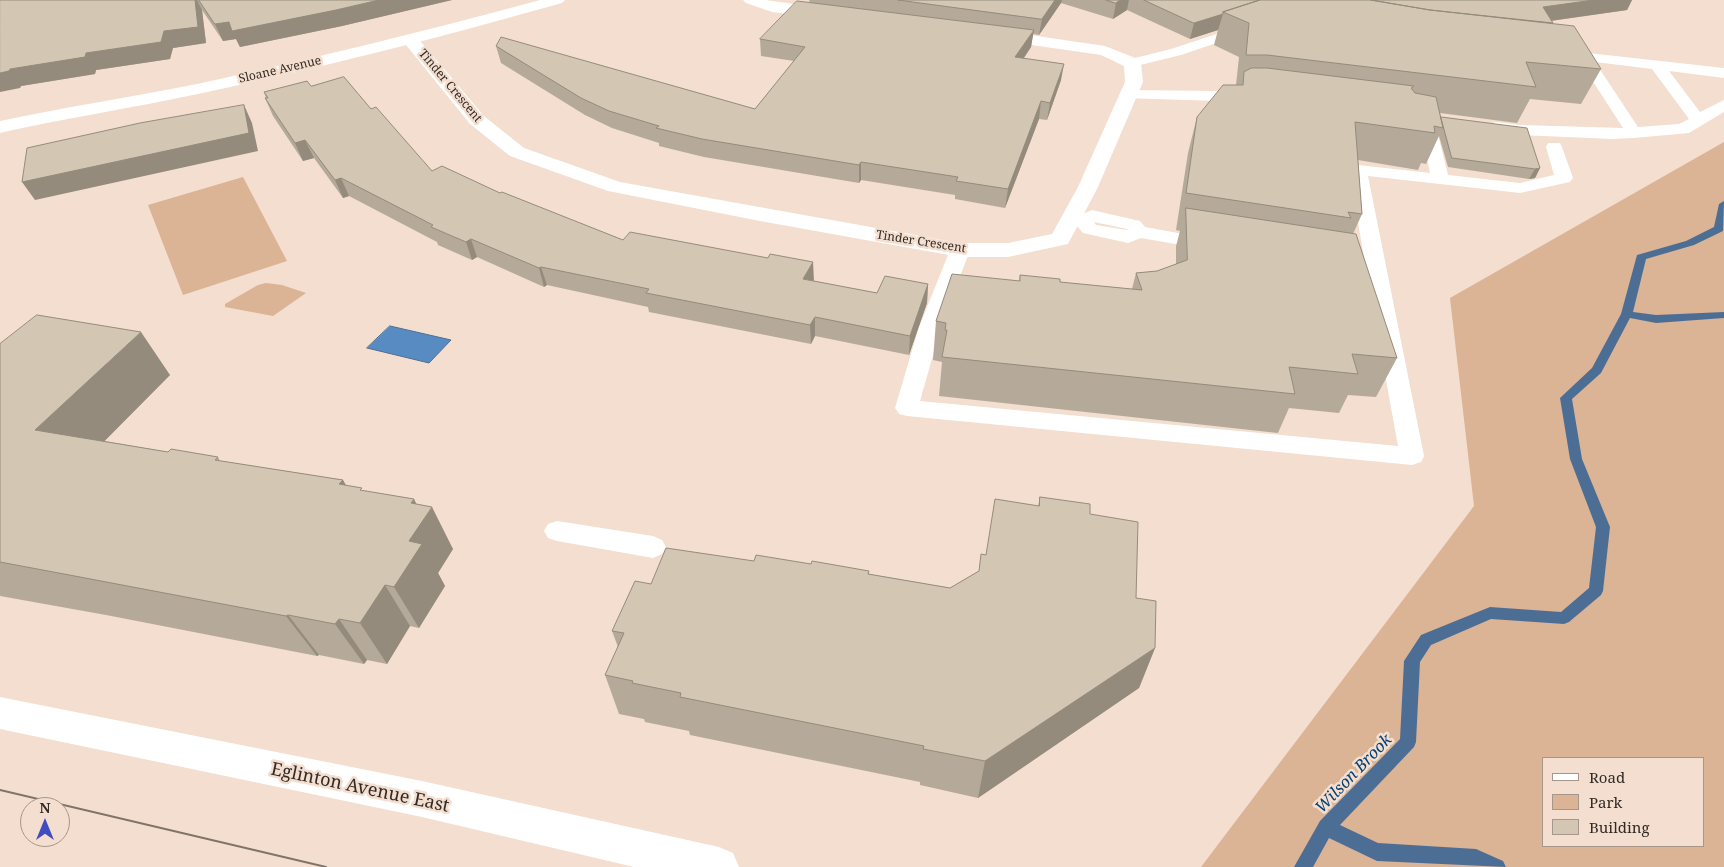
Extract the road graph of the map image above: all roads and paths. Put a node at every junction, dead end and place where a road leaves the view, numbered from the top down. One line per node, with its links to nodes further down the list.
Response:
1 (557, 0): 6 (street, Sloane Avenue)
2 (751, 0): 3 (street)
3 (849, 16)
4 (1257, 24): 9 (lane)
5 (975, 32): 9 (street)
6 (410, 40): 18 (street, Sloane Avenue); 24 (street, Tinder Crescent)
7 (1543, 52): 8 (lane)
8 (1582, 56): 10 (lane); 19 (lane)
9 (1132, 63): 12 (street, Tinder Crescent)
10 (1657, 65): 11 (lane); 16 (lane)
11 (1724, 73)
12 (1128, 95): 13 (lane); 22 (street, Tinder Crescent)
13 (1258, 100)
14 (1724, 105): 16 (lane)
15 (1442, 120): 21 (lane)
16 (1698, 120): 19 (lane)
17 (1481, 125): 19 (lane)
18 (0, 127)
19 (1634, 133)
20 (1554, 146): 21 (lane)
21 (1440, 179): 26 (lane)
22 (1076, 220): 23 (lane); 24 (street, Tinder Crescent)
23 (1234, 248)
24 (960, 250): 26 (lane)
25 (1319, 262): 26 (lane)
26 (1376, 271)
27 (557, 531): 28 (lane)
28 (654, 547)
29 (0, 713): 30 (street, Eglinton Avenue East)
30 (718, 867)

